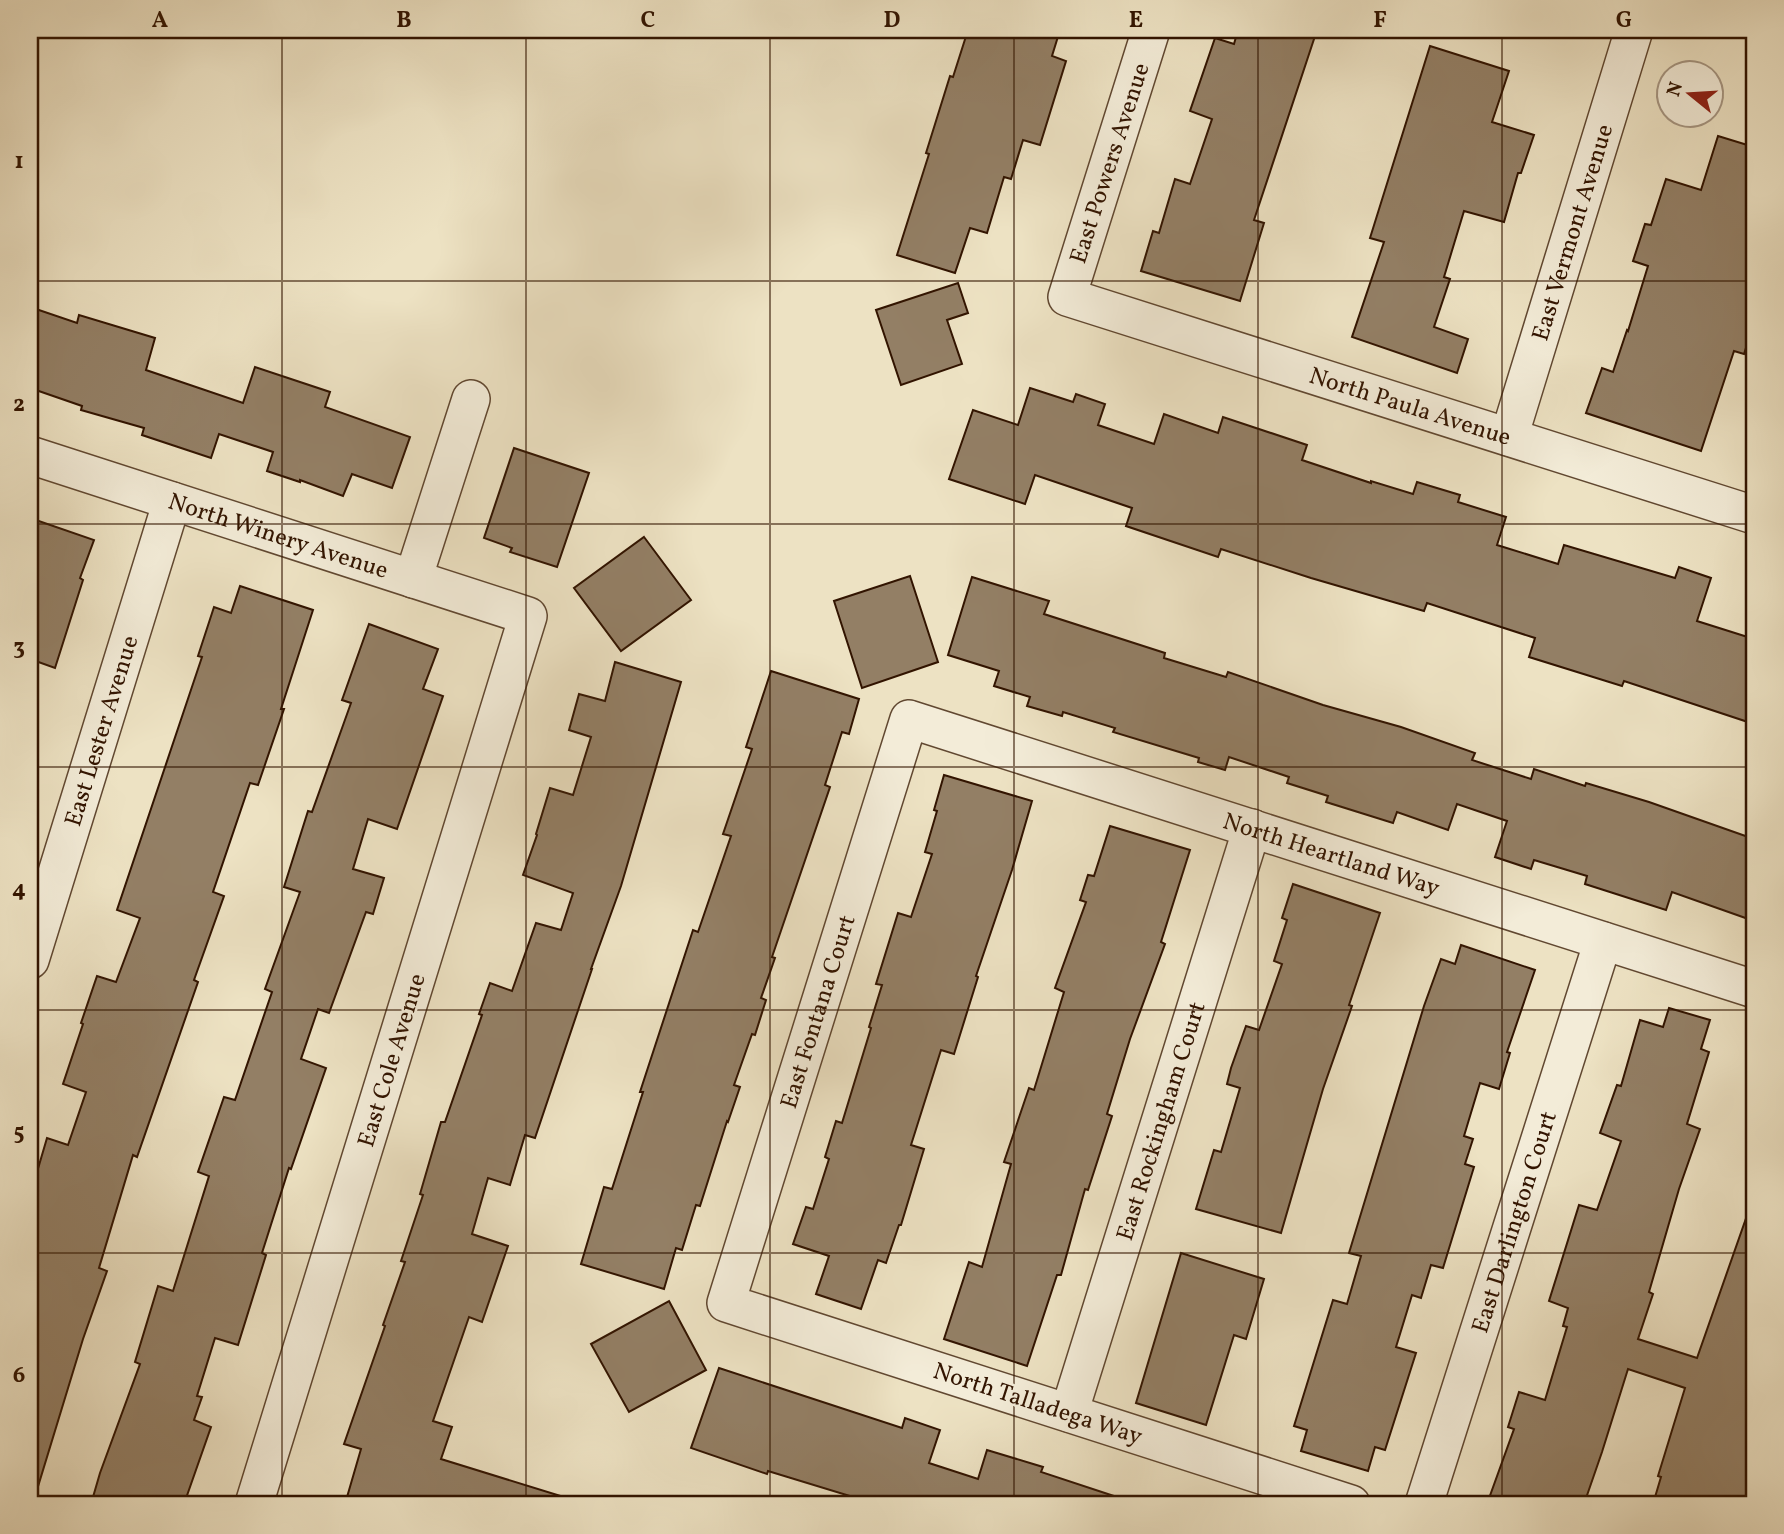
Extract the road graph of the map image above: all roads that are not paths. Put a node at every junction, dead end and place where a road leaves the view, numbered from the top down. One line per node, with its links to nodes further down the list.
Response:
1 (1151, 30): 3 (street, East Powers Avenue)
2 (1634, 30): 5 (street, East Vermont Avenue)
3 (1067, 297): 5 (street, North Paula Avenue)
4 (471, 399): 9 (street)
5 (1510, 437): 8 (street, North Paula Avenue)
6 (30, 455): 7 (street, North Winery Avenue)
7 (172, 501): 9 (street, North Winery Avenue); 14 (street, East Lester Avenue)
8 (1754, 515)
9 (413, 579): 10 (street, North Winery Avenue)
10 (527, 617): 18 (street, East Cole Avenue)
11 (909, 719): 12 (street, North Heartland Way); 16 (street, East Fontana Court)
12 (1252, 828): 13 (street, North Heartland Way); 17 (street, East Rockingham Court)
13 (1604, 941): 15 (street, North Heartland Way); 20 (street, East Darlington Court)
14 (30, 960)
15 (1754, 989)
16 (726, 1303): 17 (street, North Talladega Way)
17 (1069, 1413): 19 (street, North Talladega Way)
18 (254, 1504)
19 (1351, 1504)
20 (1424, 1504)

